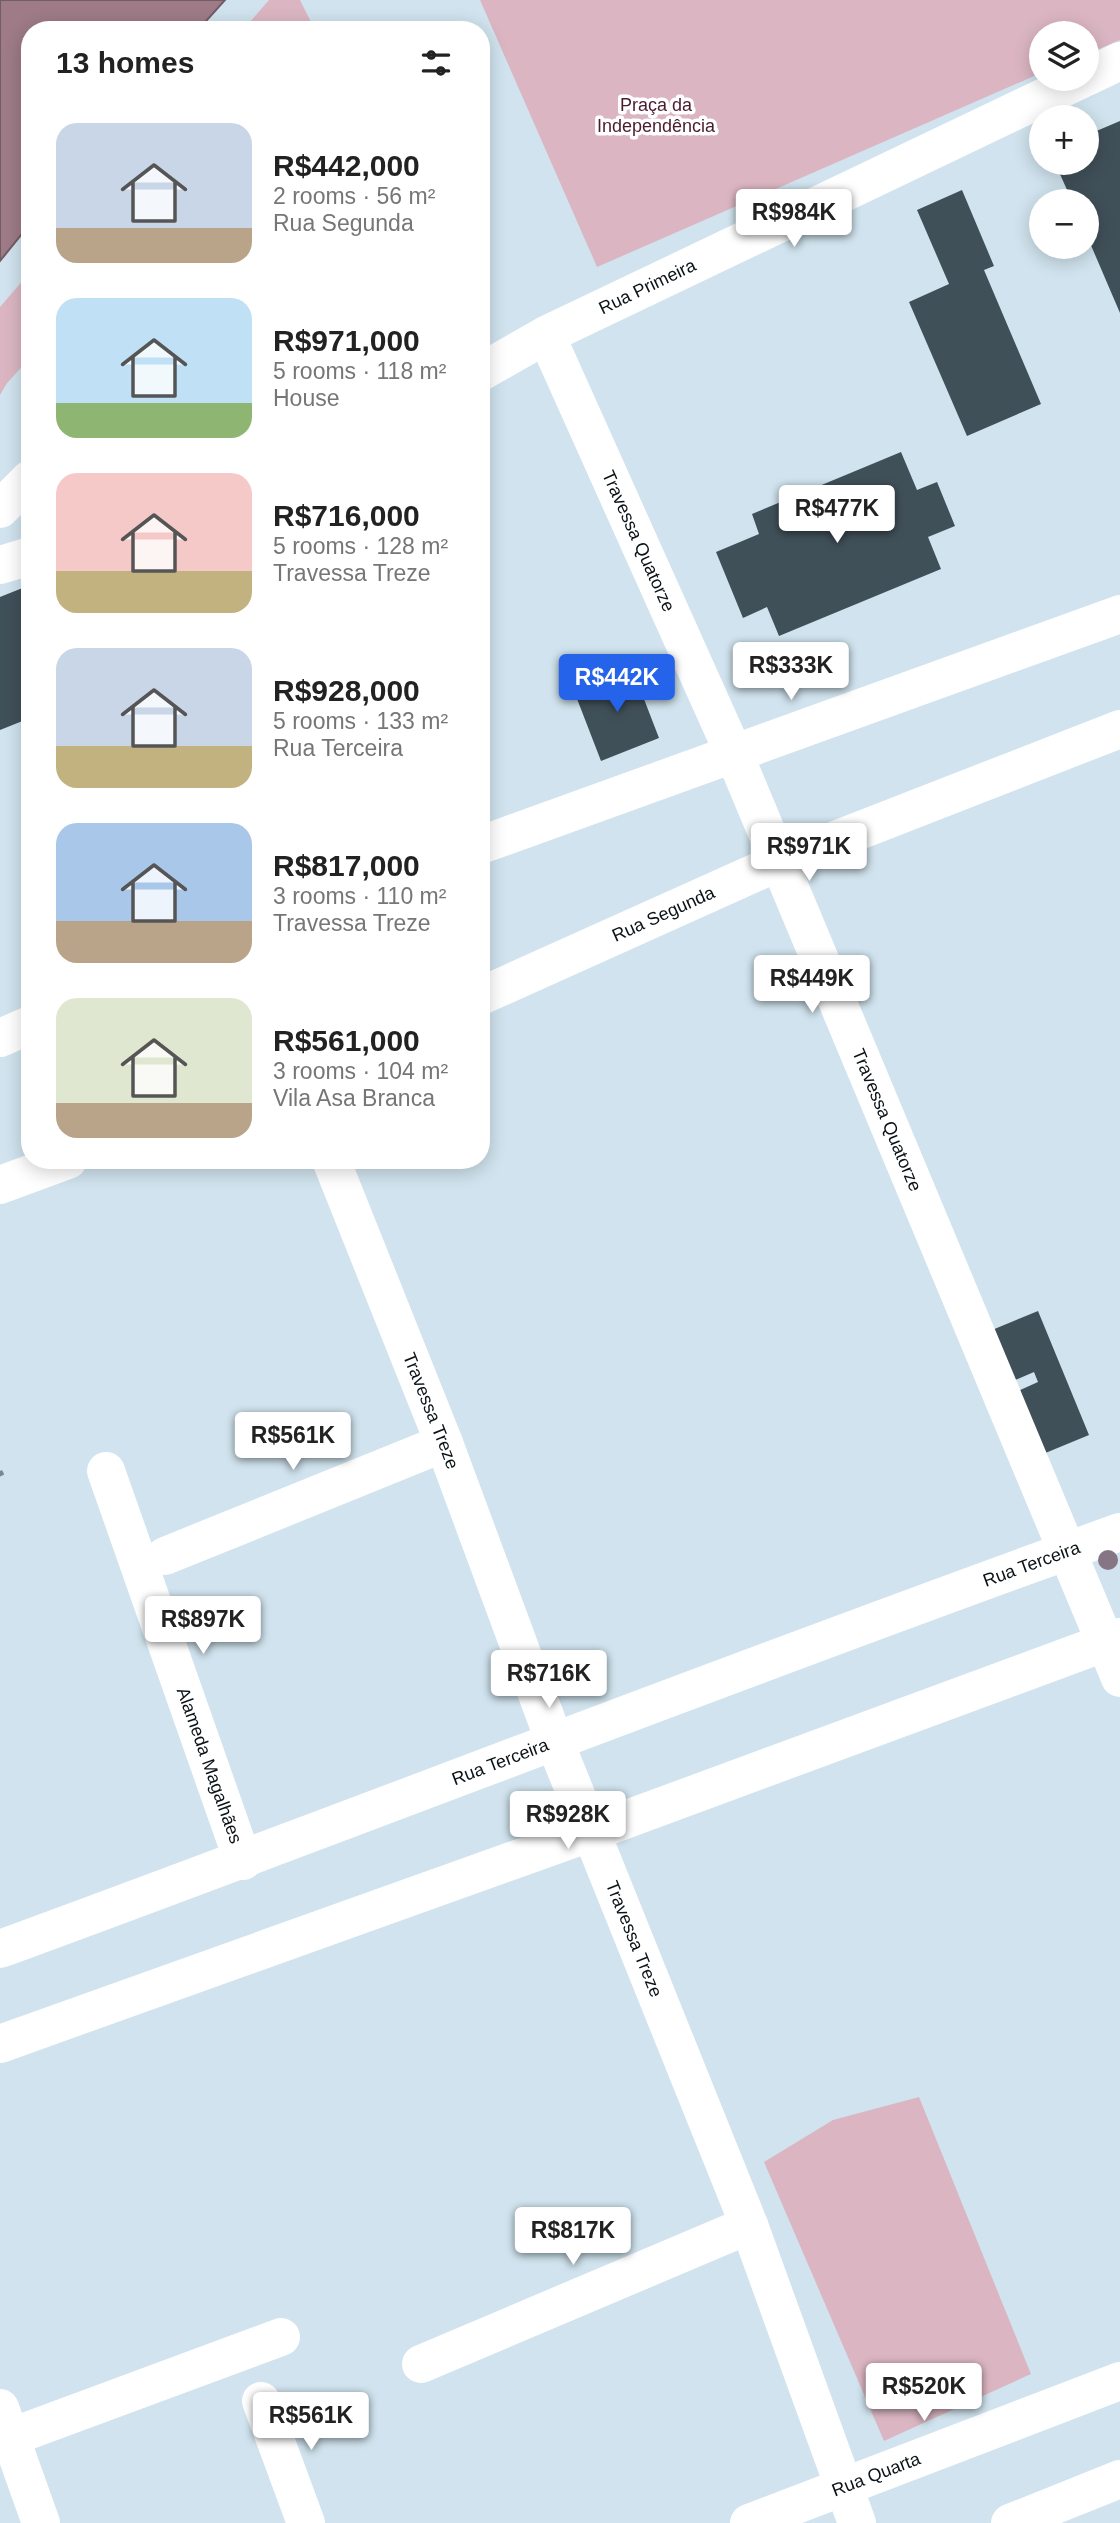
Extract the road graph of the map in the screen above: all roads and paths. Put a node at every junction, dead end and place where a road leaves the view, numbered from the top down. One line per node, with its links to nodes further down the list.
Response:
1 (1120, 61): 2 (street, Rua Primeira)
2 (1099, 71)
3 (1057, 91): 4 (street, Rua Primeira)
4 (546, 335): 5 (street, Rua Primeira); 12 (street, Travessa Quatorze)
5 (490, 367)
6 (21, 489): 7 (street)
7 (0, 509)
8 (21, 559): 9 (street)
9 (0, 565)
10 (1120, 614): 12 (street)
11 (1120, 730): 14 (street, Rua Segunda)
12 (734, 754): 13 (street); 14 (street, Travessa Quatorze)
13 (490, 842)
14 (779, 862): 15 (street, Rua Segunda); 26 (street, Travessa Quatorze)
15 (490, 992)
16 (21, 1029): 17 (street)
17 (0, 1038)
18 (44, 1169): 20 (street)
19 (335, 1169): 21 (street, Travessa Treze)
20 (0, 1185)
21 (444, 1443): 27 (street); 30 (street, Travessa Treze)
22 (0, 1471): 24 (path)
23 (106, 1471): 32 (street, Alameda Magalhães)
24 (3, 1477)
25 (1120, 1532): 26 (street, Rua Terceira)
26 (1069, 1550): 28 (street, Travessa Quatorze); 30 (street, Rua Terceira)
27 (165, 1556)
28 (1113, 1640): 29 (street, Travessa Quatorze); 31 (street)
29 (1120, 1678)
30 (554, 1740): 31 (street, Travessa Treze); 32 (street, Rua Terceira)
31 (592, 1832): 34 (street); 35 (street, Travessa Treze)
32 (243, 1860): 33 (street, Rua Terceira)
33 (0, 1949)
34 (0, 2044)
35 (749, 2225): 37 (street); 42 (street, Travessa Treze)
36 (281, 2337): 40 (street)
37 (421, 2364)
38 (1120, 2381): 42 (street, Rua Quarta)
39 (261, 2401): 44 (street)
40 (5, 2422): 43 (street)
41 (1120, 2479): 47 (street)
42 (845, 2485): 45 (street, Rua Quarta); 46 (street, Travessa Treze)
43 (41, 2523)
44 (306, 2523)
45 (749, 2523)
46 (858, 2523)
47 (1010, 2523)

